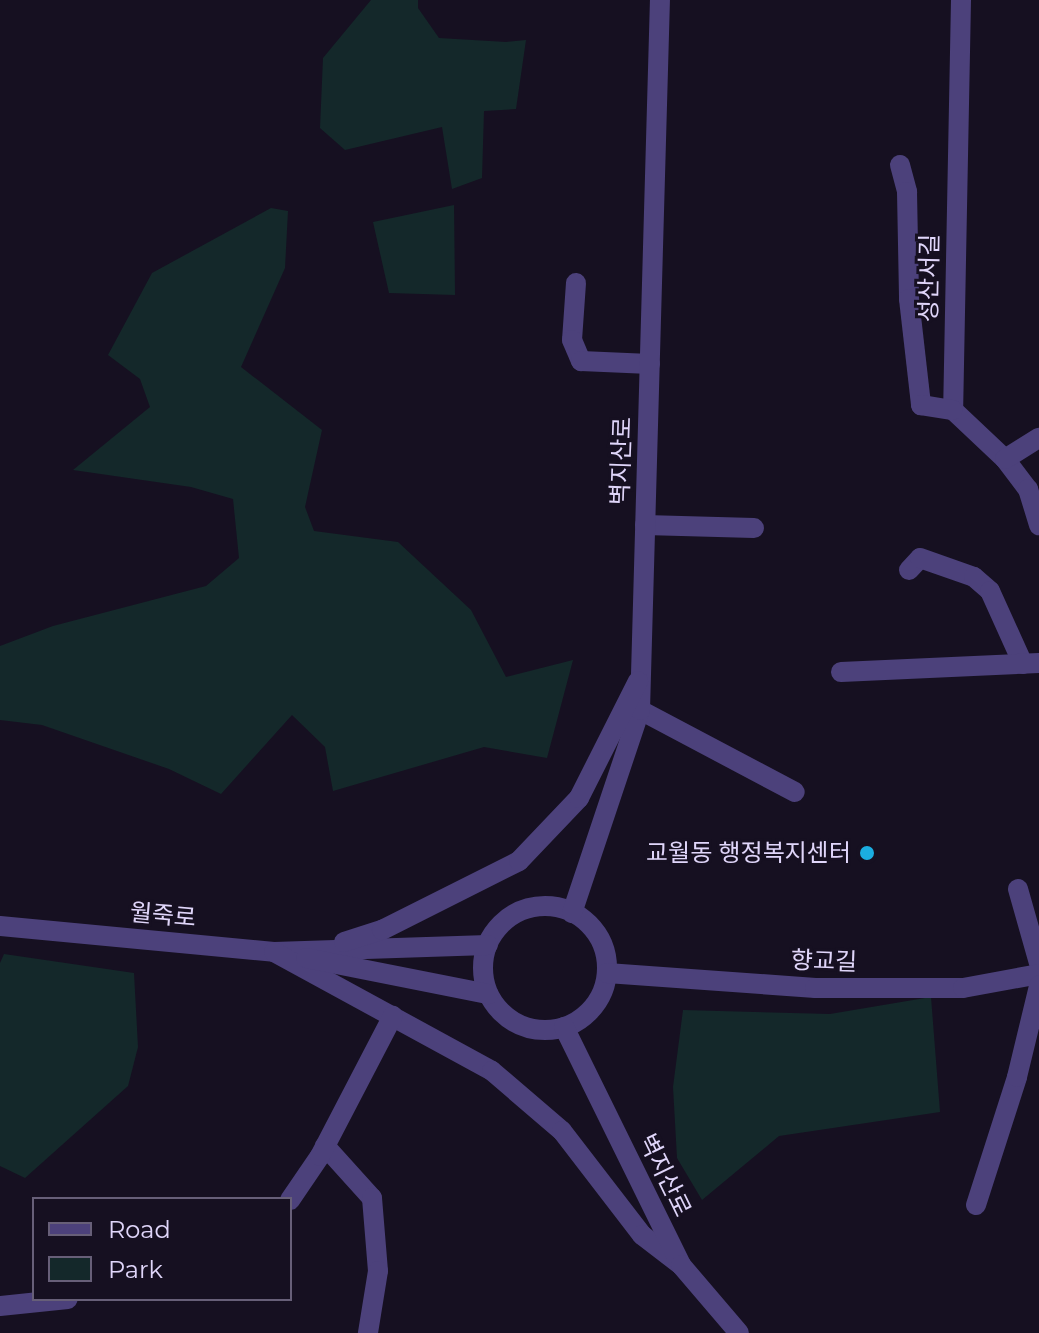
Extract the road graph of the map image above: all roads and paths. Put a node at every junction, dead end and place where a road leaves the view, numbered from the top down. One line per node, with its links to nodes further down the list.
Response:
1 (660, 0): 5 (street, 벽지산로)
2 (961, 0): 6 (street, 성산서길)
3 (900, 165): 6 (street)
4 (576, 283): 5 (street)
5 (650, 364): 9 (street, 벽지산로)
6 (953, 410): 8 (street)
7 (1039, 438): 8 (street)
8 (1005, 459): 10 (street)
9 (645, 525): 11 (street); 15 (street, 벽지산로)
10 (1039, 525)
11 (754, 528)
12 (909, 570): 13 (street)
13 (1031, 664): 14 (street)
14 (841, 672)
15 (641, 677): 16 (street, 벽지산로); 22 (street)
16 (640, 710): 17 (street); 19 (street, 벽지산로)
17 (795, 792)
18 (1018, 889): 24 (street)
19 (572, 913): 21 (street); 25 (street)
20 (0, 926): 23 (street, 월죽로)
21 (488, 945): 22 (street); 28 (street)
22 (321, 949): 23 (street, 월죽로)
23 (274, 952): 28 (street); 29 (street)
24 (1039, 963)
25 (607, 973): 26 (street, 향교길); 30 (street)
26 (1039, 974)
27 (1039, 986): 33 (street)
28 (488, 994): 30 (street)
29 (393, 1016): 31 (street); 34 (street)
30 (564, 1027): 34 (street, 벽지산로)
31 (325, 1146): 32 (street); 37 (street)
32 (292, 1197)
33 (976, 1205)
34 (681, 1265): 38 (street, 벽지산로)
35 (49, 1301): 36 (street)
36 (0, 1306)
37 (368, 1333)
38 (739, 1333)

